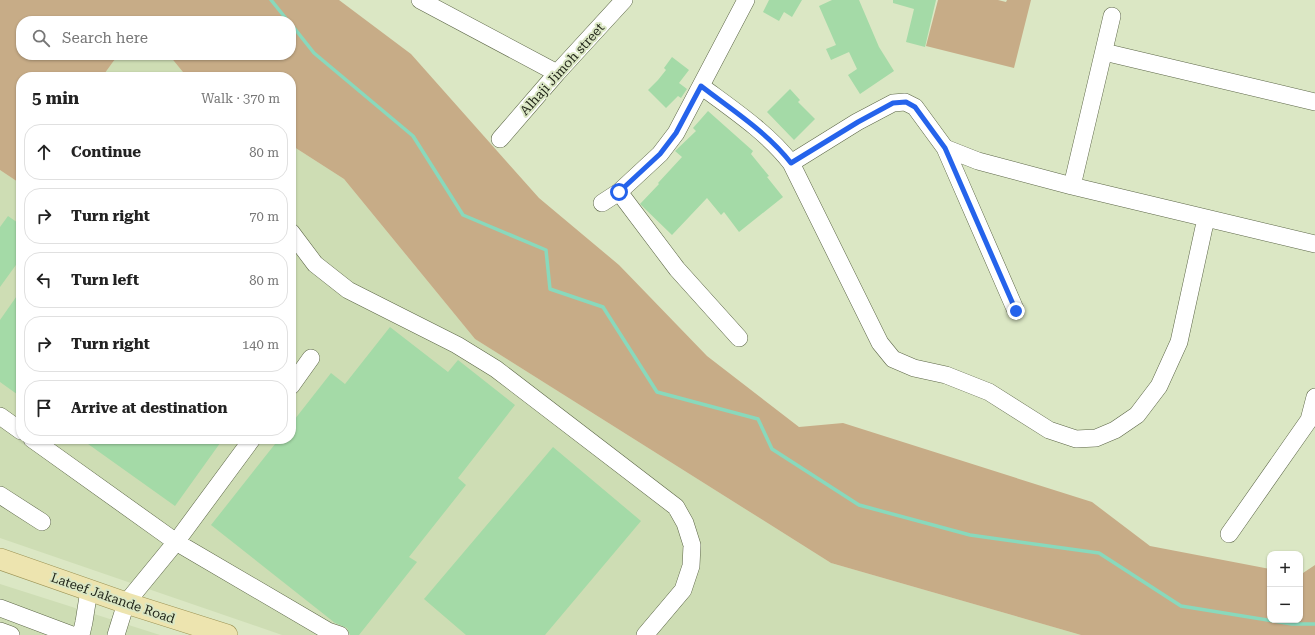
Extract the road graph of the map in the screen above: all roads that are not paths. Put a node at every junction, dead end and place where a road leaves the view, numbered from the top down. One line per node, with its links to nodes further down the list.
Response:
1 (420, 0): 6 (street)
2 (624, 0): 6 (street, Alhaji Jimoh street)
3 (746, 0): 7 (street)
4 (1112, 16): 5 (street)
5 (1104, 52): 8 (street); 12 (street)
6 (557, 73): 9 (street, Alhaji Jimoh street)
7 (701, 86): 11 (street); 13 (street)
8 (1315, 102)
9 (500, 139)
10 (945, 148): 11 (street); 12 (street); 18 (street)
11 (791, 163): 15 (street)
12 (1072, 186): 15 (street)
13 (619, 192): 14 (street); 19 (street)
14 (602, 203)
15 (1206, 218): 17 (street)
16 (296, 239): 43 (street)
17 (1315, 244)
18 (1016, 311)
19 (739, 338)
20 (311, 358): 21 (street)
21 (296, 379)
22 (1315, 397): 24 (street)
23 (0, 416): 25 (street)
24 (1312, 422): 30 (street)
25 (16, 427)
26 (39, 444): 31 (street)
27 (248, 444): 31 (street)
28 (0, 495): 29 (street)
29 (42, 522)
30 (1229, 534)
31 (176, 542): 34 (street); 42 (street)
32 (0, 559): 33 (main road, Lateef Jakande Road)
33 (89, 590): 34 (main road, Lateef Jakande Road); 39 (street)
34 (126, 603): 40 (street); 41 (main road, Lateef Jakande Road)
35 (0, 608): 38 (street)
36 (0, 631): 37 (street)
37 (11, 635)
38 (72, 635)
39 (81, 635)
40 (116, 635)
41 (227, 635)
42 (340, 635)
43 (645, 635)

